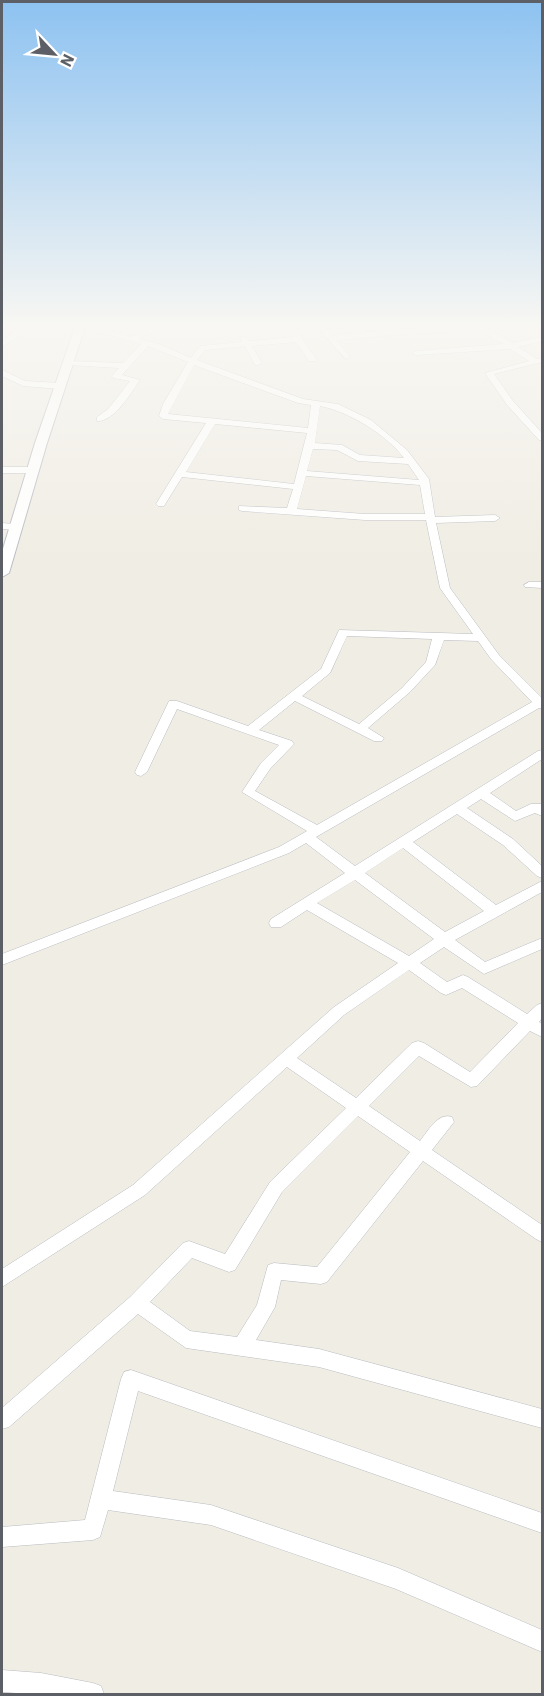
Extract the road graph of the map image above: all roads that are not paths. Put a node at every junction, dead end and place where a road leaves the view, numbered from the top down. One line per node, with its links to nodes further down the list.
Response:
1 (54, 403): 13 (street)
2 (117, 403): 6 (street)
3 (167, 403): 7 (street)
4 (316, 403): 8 (street); 11 (street)
5 (510, 403): 9 (street)
6 (100, 419)
7 (212, 421): 8 (street); 15 (street)
8 (312, 431): 10 (street)
9 (543, 438)
10 (309, 447): 11 (street); 14 (street)
11 (411, 461): 16 (street)
12 (2, 470): 13 (street)
13 (33, 470): 24 (street)
14 (302, 473): 16 (street); 17 (street)
15 (180, 474): 17 (street); 18 (street)
16 (425, 483): 22 (street)
17 (298, 487): 20 (street)
18 (161, 504)
19 (242, 508): 20 (street)
20 (291, 513): 22 (street)
21 (495, 518): 22 (street)
22 (430, 519): 30 (street)
23 (2, 526): 24 (street)
24 (15, 527): 25 (street)
25 (4, 559): 26 (street)
26 (2, 573)
27 (529, 585): 28 (street)
28 (543, 585)
29 (439, 636): 30 (street); 31 (street); 33 (street)
30 (481, 638): 32 (street)
31 (293, 696): 33 (street); 34 (street)
32 (541, 703): 41 (street)
33 (360, 729): 35 (street)
34 (250, 730): 37 (street); 41 (street)
35 (378, 738)
36 (543, 754): 38 (street)
37 (141, 772)
38 (482, 793): 39 (street); 40 (street)
39 (458, 808): 42 (street); 43 (street)
40 (543, 812)
41 (312, 834): 44 (street); 51 (street)
42 (404, 842): 44 (street); 47 (street)
43 (543, 873)
44 (354, 874): 46 (street); 49 (street)
45 (543, 886): 47 (street)
46 (307, 904): 48 (street); 52 (street)
47 (495, 912): 49 (street)
48 (276, 923)
49 (443, 940): 50 (street); 52 (street)
50 (543, 943)
51 (2, 960)
52 (408, 962): 54 (street); 55 (street)
53 (543, 1009): 54 (street)
54 (535, 1027): 56 (street)
55 (286, 1058): 56 (street); 60 (street)
56 (357, 1107): 58 (street); 61 (street)
57 (447, 1122): 58 (street)
58 (421, 1151): 59 (street); 62 (street)
59 (543, 1234)
60 (2, 1278)
61 (137, 1303): 62 (street); 64 (street)
62 (242, 1347): 63 (street)
63 (543, 1419)
64 (2, 1420)
65 (100, 1499): 66 (street); 67 (street); 68 (street)
66 (543, 1523)
67 (2, 1537)
68 (543, 1641)
69 (2, 1681): 70 (street)
70 (45, 1690): 71 (street)
71 (93, 1695)

